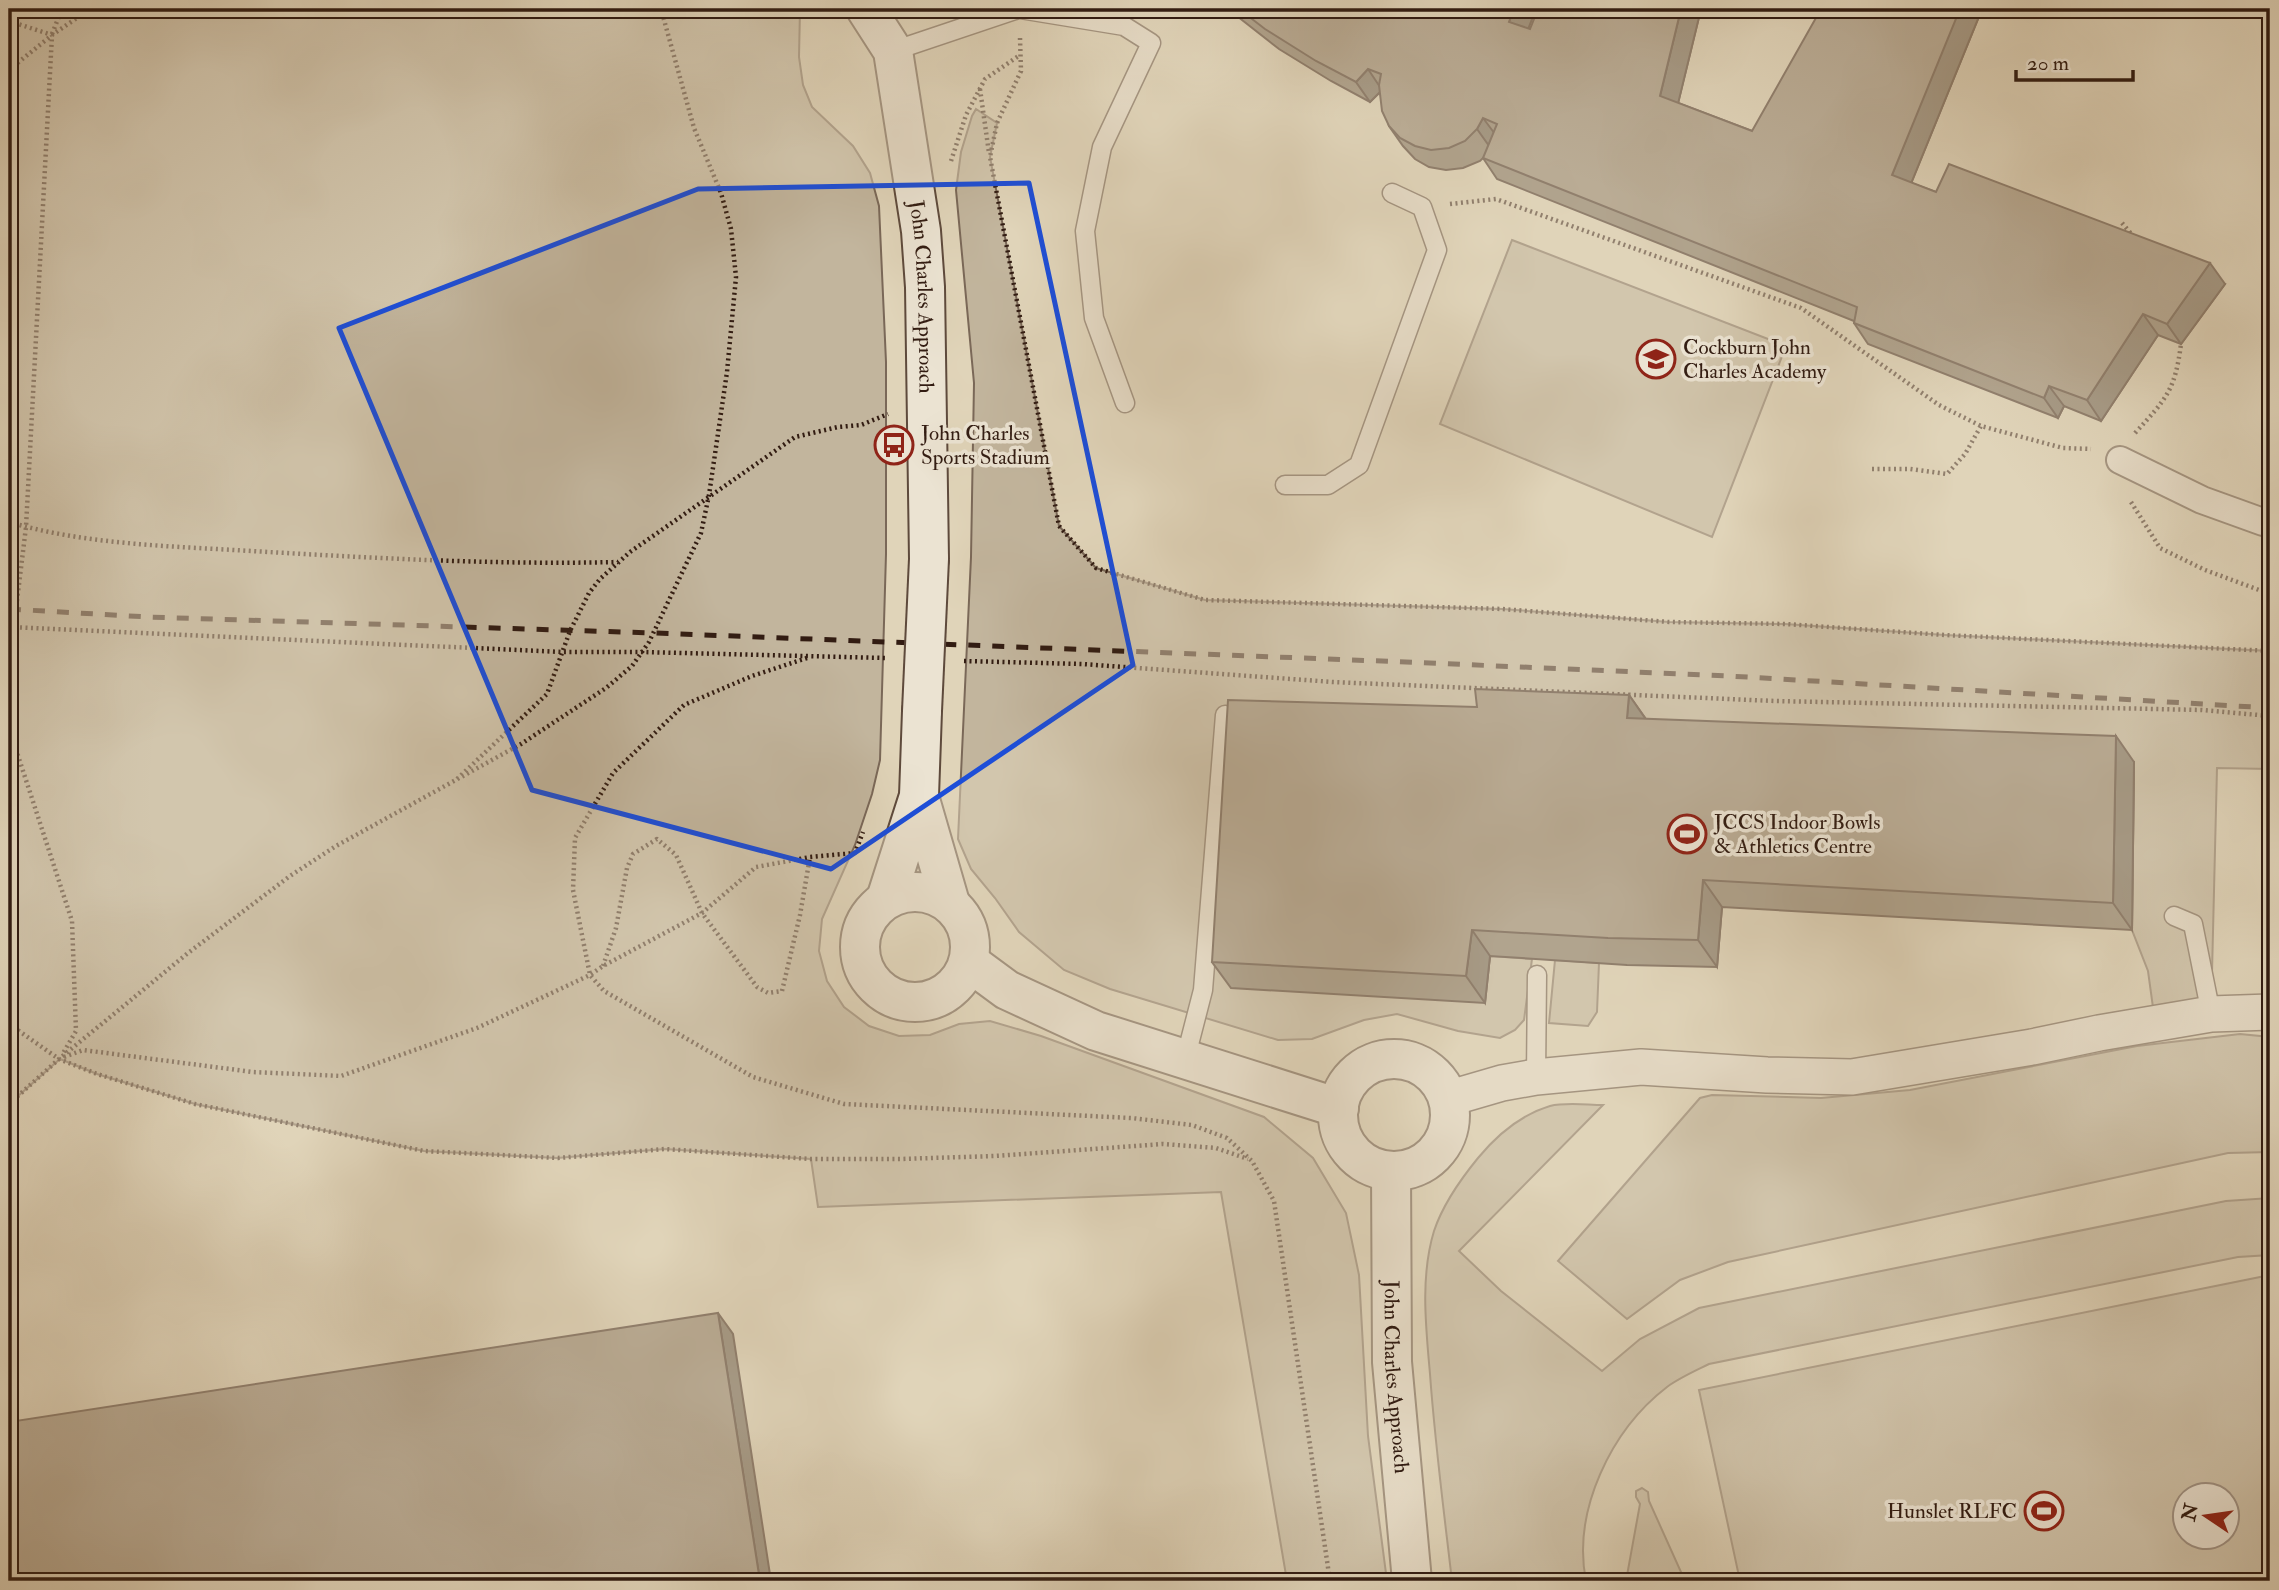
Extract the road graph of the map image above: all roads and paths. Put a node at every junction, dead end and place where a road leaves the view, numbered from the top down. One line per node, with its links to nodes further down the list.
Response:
1 (62, 9): 9 (path)
2 (90, 9): 9 (path)
3 (661, 9): 26 (path)
4 (866, 9): 10 (street)
5 (1019, 9): 8 (lane); 10 (lane)
6 (1116, 9): 8 (lane)
7 (9, 20): 9 (path)
8 (1124, 26): 20 (lane)
9 (52, 35): 12 (path); 29 (path)
10 (893, 51): 46 (street, John Charles Approach, bridge)
11 (1021, 54): 14 (path)
12 (9, 70)
13 (980, 89): 14 (path)
14 (989, 157): 33 (path)
15 (1392, 193): 16 (lane)
16 (1422, 207): 22 (path); 25 (lane)
17 (2122, 223): 18 (path)
18 (2137, 239)
19 (2181, 345): 23 (path)
20 (1125, 403)
21 (892, 413): 26 (path)
22 (1981, 426): 23 (path); 24 (path)
23 (2119, 456): 28 (street); 31 (path)
24 (1872, 470)
25 (1285, 485)
26 (709, 495): 30 (path); 35 (path)
27 (9, 522): 29 (path)
28 (2270, 522)
29 (26, 527): 30 (path); 32 (path)
30 (618, 562): 34 (path)
31 (2270, 594)
32 (12, 627): 34 (path); 39 (path)
33 (2270, 651)
34 (562, 652): 35 (path); 45 (path)
35 (642, 652): 36 (path); 45 (path)
36 (811, 656): 37 (path); 55 (path)
37 (893, 659)
38 (960, 661): 42 (path)
39 (9, 666)
40 (2270, 687): 44 (path, bridge)
41 (1225, 715): 61 (lane)
42 (2270, 716)
43 (9, 728): 60 (path)
44 (2269, 746)
45 (454, 782): 60 (path)
46 (919, 796): 49 (street, John Charles Approach); 50 (street, John Charles Approach)
47 (855, 853): 48 (path)
48 (810, 856): 51 (path); 51 (path)
49 (886, 899): 50 (street); 53 (street, John Charles Approach)
50 (950, 903): 53 (street, John Charles Approach)
51 (702, 913): 54 (path); 54 (path)
52 (2174, 916): 58 (lane)
53 (969, 962): 61 (street)
54 (603, 966): 55 (path)
55 (590, 975): 60 (path); 66 (path)
56 (1537, 975): 62 (lane)
57 (2270, 1012): 58 (street)
58 (2211, 1014): 62 (street)
59 (9, 1024): 60 (path)
60 (59, 1059): 64 (path); 66 (path)
61 (1185, 1060): 65 (street)
62 (1536, 1077): 63 (street)
63 (1447, 1098): 65 (street); 67 (street)
64 (9, 1104)
65 (1339, 1108): 67 (street)
66 (1252, 1161): 68 (path)
67 (1391, 1171): 69 (street, John Charles Approach)
68 (1329, 1581)
69 (1412, 1581)

